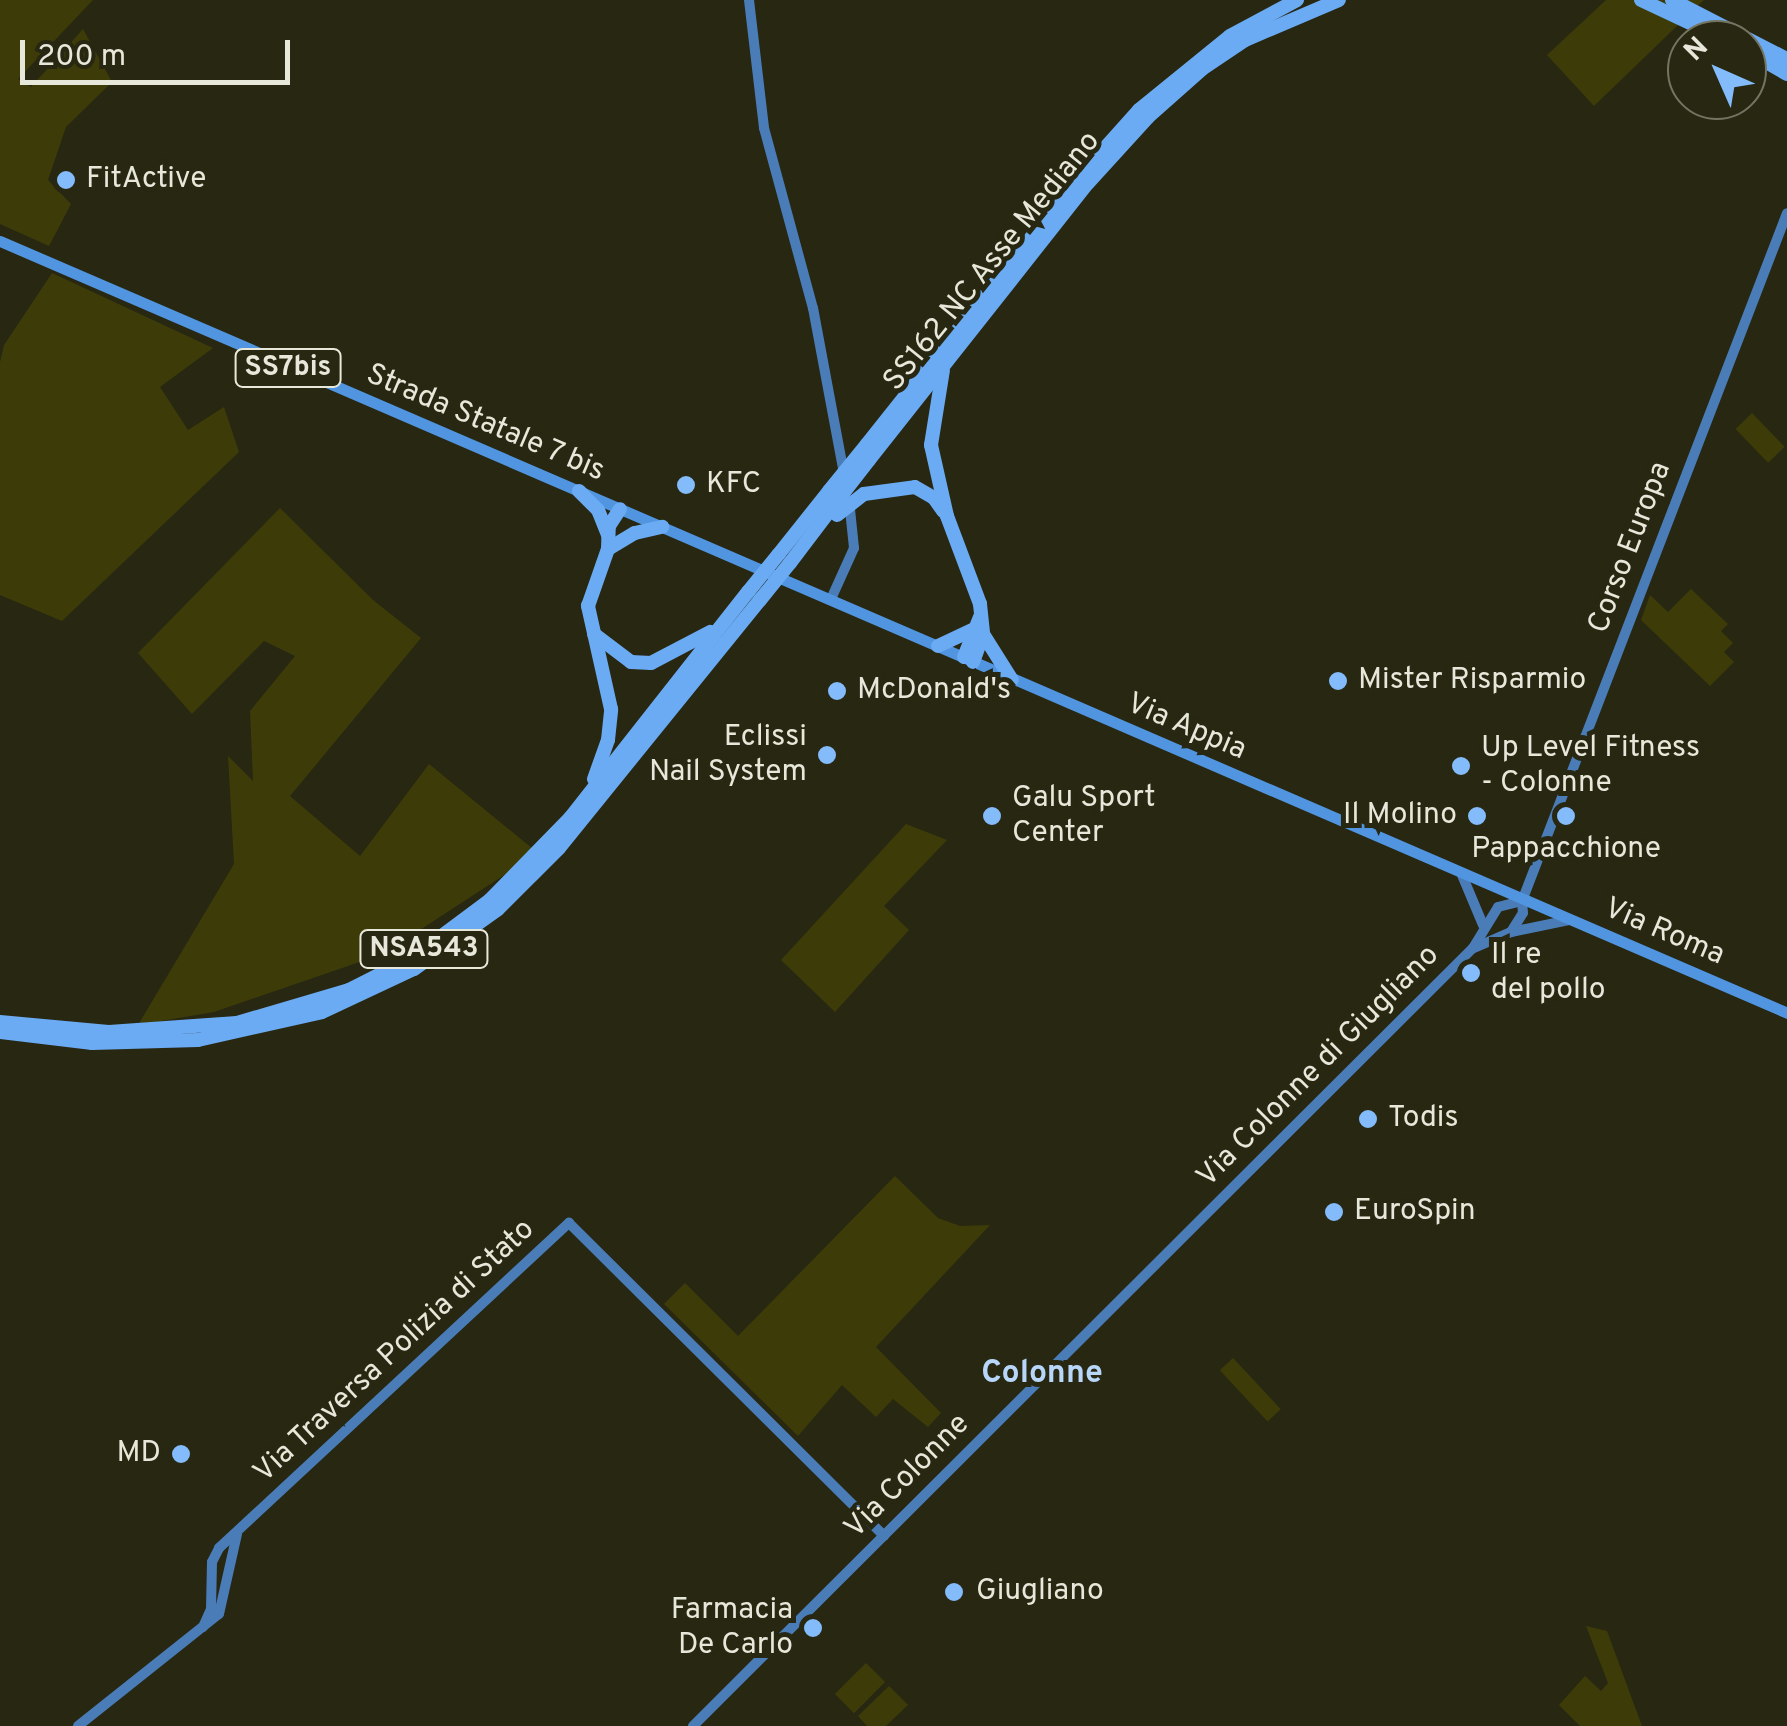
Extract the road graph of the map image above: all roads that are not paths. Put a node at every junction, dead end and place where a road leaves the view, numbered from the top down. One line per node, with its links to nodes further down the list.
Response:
1 (749, 0): 19 (main road)
2 (1297, 0): 12 (highway, SS162 NC Asse Mediano, bridge)
3 (1340, 0): 10 (highway, SS162 NC Asse Mediano)
4 (1641, 0): 6 (highway)
5 (1672, 0): 7 (highway)
6 (1684, 20)
7 (1787, 59)
8 (1787, 212): 28 (main road, Corso Europa)
9 (0, 241): 11 (main road, Strada Statale 7 bis / SS7bis)
10 (944, 364): 12 (highway, SS162 NC Asse Mediano, bridge); 14 (highway)
11 (579, 491): 13 (main road, Strada Statale 7 bis / SS7bis); 16 (highway)
12 (833, 504): 14 (highway, bridge); 17 (highway, SS162 NC Asse Mediano); 17 (highway, SS162 NC Asse Mediano)
13 (621, 509): 15 (main road, Strada Statale 7 bis); 16 (highway)
14 (947, 516): 21 (highway)
15 (662, 527): 16 (highway); 19 (main road, Via Appia)
16 (612, 541): 22 (highway)
17 (784, 559): 18 (highway, SS162 NC Asse Mediano, bridge)
18 (754, 596): 20 (highway, SS162 NC Asse Mediano); 35 (highway, NSA543)
19 (832, 599): 23 (main road, Via Appia)
20 (720, 626): 22 (highway); 26 (highway, NSA543)
21 (979, 627): 23 (highway); 24 (highway); 25 (highway)
22 (590, 630): 26 (highway)
23 (938, 646): 24 (main road, Via Appia)
24 (968, 660): 25 (main road, Via Appia)
25 (1012, 680): 27 (main road, Via Appia)
26 (570, 818): 34 (highway, NSA543)
27 (1462, 875): 28 (main road, Via Appia); 30 (main road)
28 (1522, 900): 29 (main road, Via Roma); 30 (main road); 31 (main road)
29 (1570, 920): 31 (main road, Via Colonne di Giugliano); 33 (main road, Via Roma)
30 (1483, 926): 32 (main road, Via Colonne di Giugliano)
31 (1511, 932): 32 (main road, Via Colonne di Giugliano)
32 (1473, 948): 36 (main road, Via Colonne di Giugliano)
33 (1787, 1014)
34 (0, 1022)
35 (0, 1032)
36 (1201, 1220): 38 (main road, Via Colonne)
37 (238, 1533): 38 (main road, Via Traversa Polizia di Stato); 39 (main road); 40 (main road)
38 (884, 1536): 46 (main road, Via Colonne)
39 (214, 1556): 40 (main road); 42 (main road)
40 (229, 1562): 41 (main road)
41 (225, 1588): 42 (main road); 43 (main road)
42 (211, 1592): 43 (main road); 44 (main road)
43 (222, 1608): 44 (main road)
44 (203, 1627): 45 (main road)
45 (78, 1726)
46 (693, 1726)

